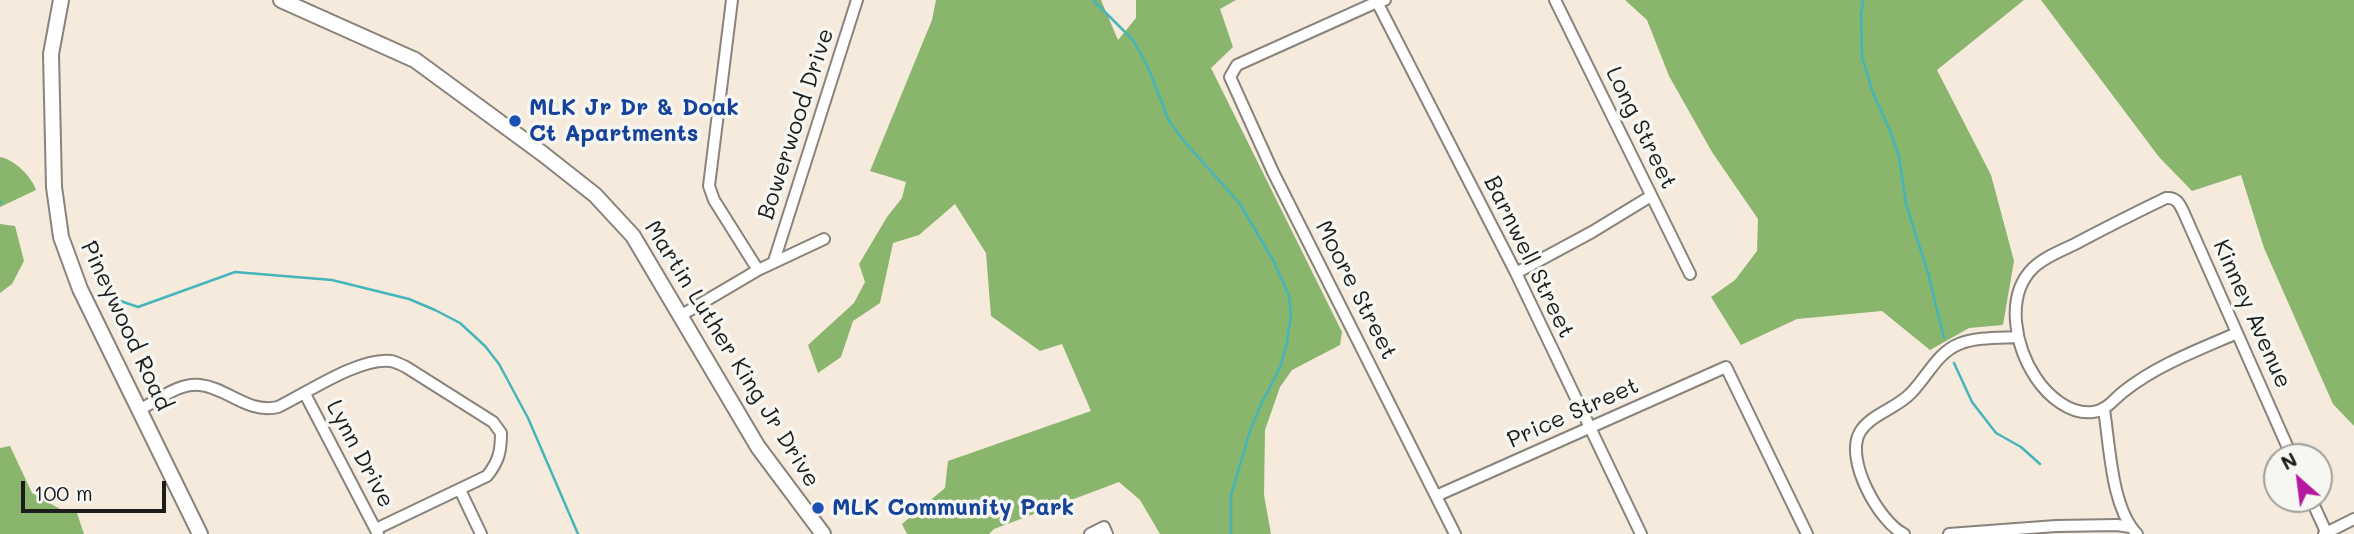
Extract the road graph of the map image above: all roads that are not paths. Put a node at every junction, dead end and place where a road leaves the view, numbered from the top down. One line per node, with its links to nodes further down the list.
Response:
1 (61, 0): 17 (street, Pineywood Road)
2 (281, 0): 13 (street, Martin Luther King Jr Drive)
3 (732, 0): 10 (street)
4 (857, 0): 9 (street, Bowerwood Drive)
5 (1555, 0): 7 (street, Long Street)
6 (1380, 1): 11 (street, Barnwell Street); 22 (street, Moore Street)
7 (1651, 196): 11 (street); 12 (street, Long Street)
8 (824, 239): 9 (street)
9 (774, 261): 10 (street)
10 (758, 270): 13 (street)
11 (1516, 273): 19 (street, Barnwell Street)
12 (1690, 274)
13 (680, 316): 31 (street, Martin Luther King Jr Drive)
14 (2237, 333): 15 (street, Kinney Avenue); 18 (street); 20 (street, Kinney Avenue)
15 (2018, 337): 18 (street); 36 (street)
16 (305, 394): 17 (street); 21 (street); 27 (street, Lynn Drive)
17 (139, 410): 29 (street, Pineywood Road)
18 (2104, 410): 25 (street)
19 (1589, 429): 22 (street, Price Street); 34 (street, Barnwell Street); 35 (street, Price Street)
20 (2286, 443)
21 (460, 490): 27 (street); 30 (street)
22 (1436, 496): 33 (street, Moore Street)
23 (2317, 513): 38 (street)
24 (2354, 519): 38 (street)
25 (2134, 530): 28 (street)
26 (1105, 531): 32 (street)
27 (377, 532)
28 (1990, 532): 37 (street)
29 (200, 534)
30 (481, 534)
31 (823, 534)
32 (1090, 534)
33 (1455, 534)
34 (1641, 534)
35 (1807, 534)
36 (1904, 534)
37 (1950, 534)
38 (2326, 534)

